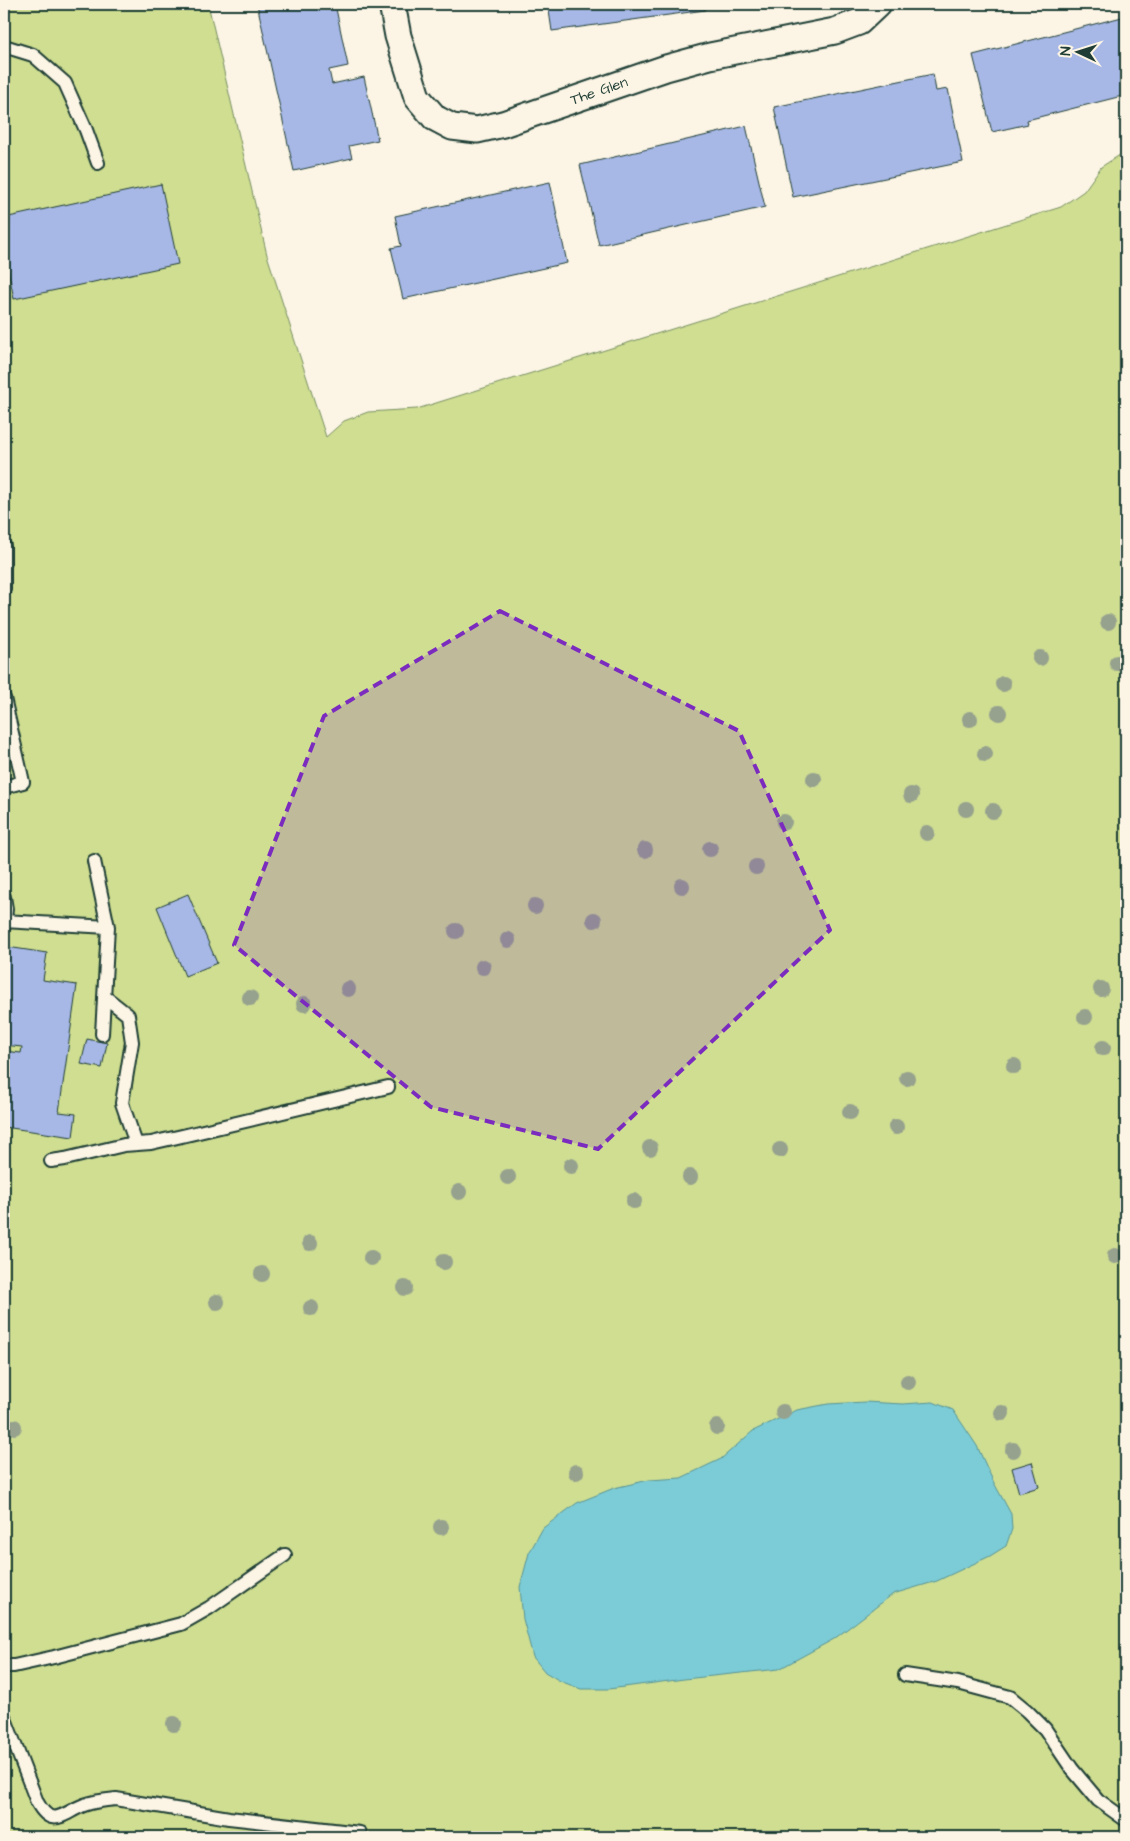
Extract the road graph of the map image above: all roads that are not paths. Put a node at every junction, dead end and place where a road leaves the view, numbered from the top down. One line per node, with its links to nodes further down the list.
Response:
1 (392, 4): 2 (street, The Glen)
2 (878, 4)
3 (4, 46): 4 (lane)
4 (98, 164)
5 (4, 546): 6 (lane)
6 (4, 590)
7 (4, 698): 8 (lane)
8 (4, 787)
9 (94, 861): 13 (lane)
10 (4, 896): 11 (lane)
11 (4, 921): 12 (lane); 13 (lane)
12 (4, 926)
13 (108, 927): 14 (lane)
14 (104, 996): 15 (lane); 17 (lane)
15 (102, 1034)
16 (388, 1087): 17 (lane)
17 (136, 1144): 18 (lane)
18 (51, 1161)
19 (285, 1555): 20 (lane)
20 (4, 1666)
21 (905, 1676): 23 (lane)
22 (4, 1716): 24 (lane)
23 (1126, 1820)
24 (360, 1833)

